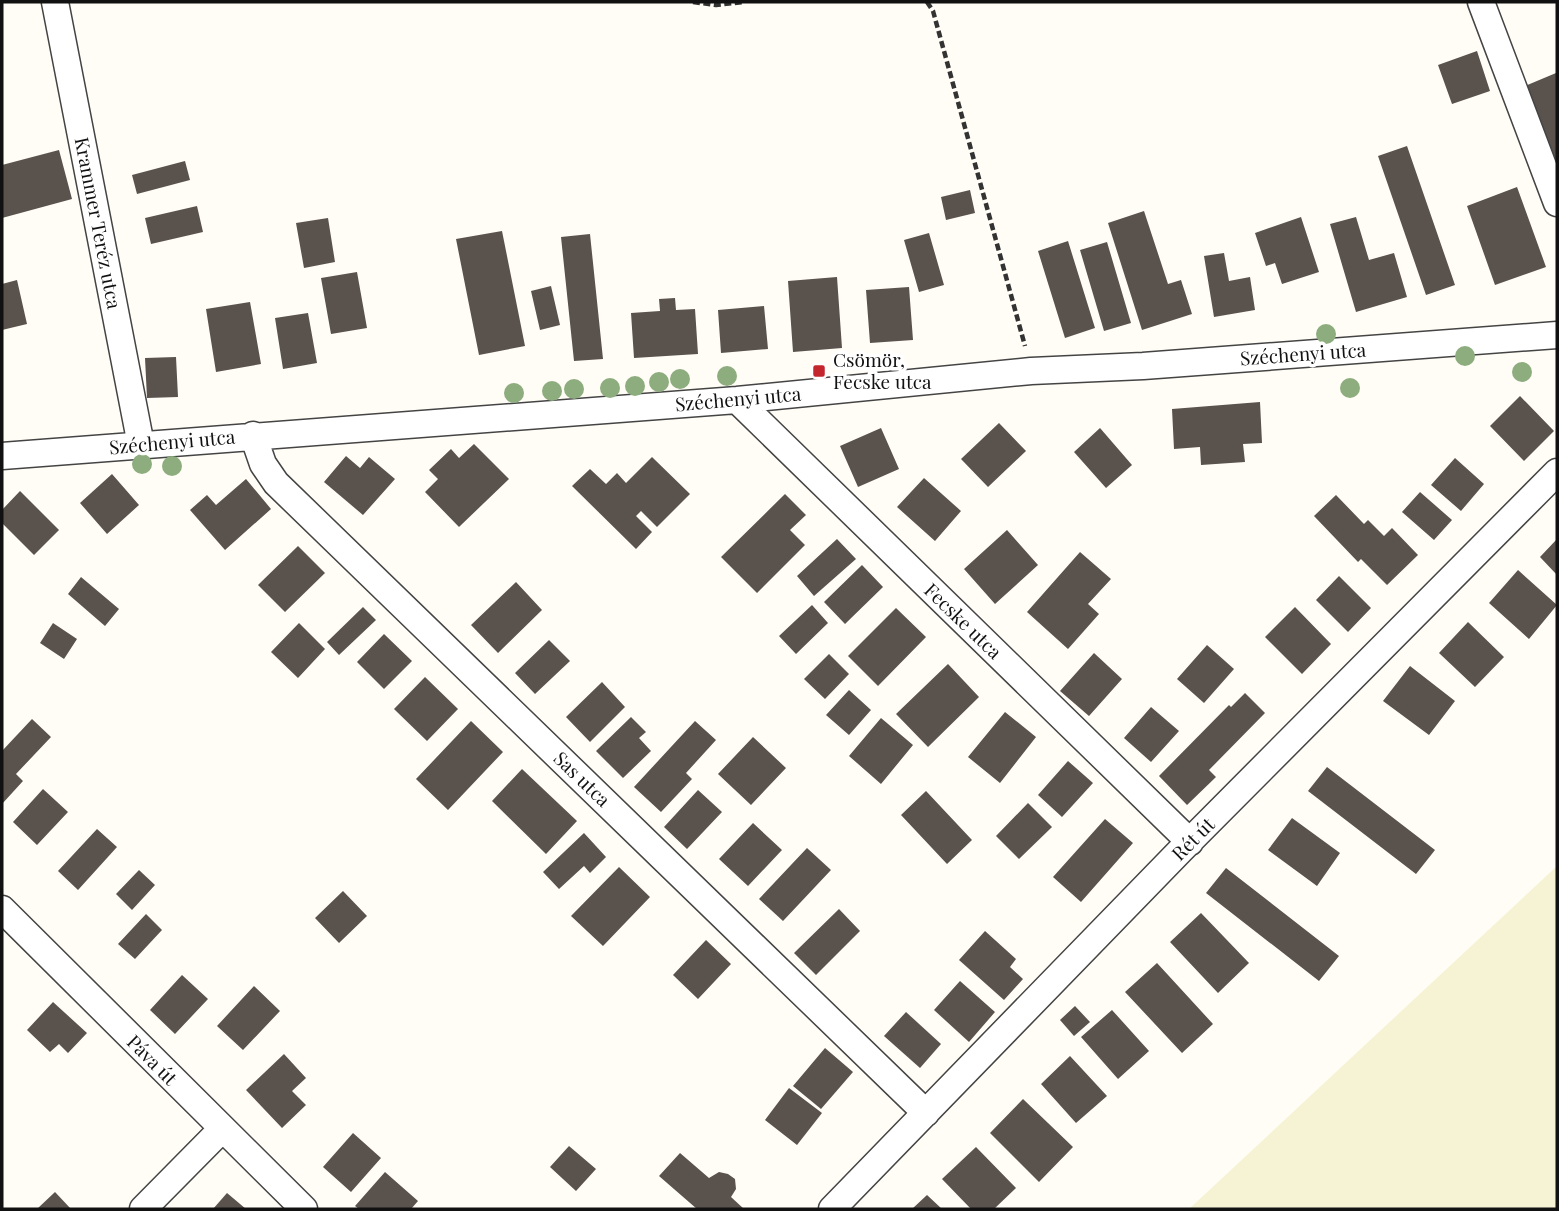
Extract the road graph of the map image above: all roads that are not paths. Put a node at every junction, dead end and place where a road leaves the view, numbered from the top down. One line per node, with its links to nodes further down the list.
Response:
1 (55, 2): 7 (street, Krammer Teréz utca)
2 (1481, 2): 3 (street)
3 (1557, 203)
4 (1557, 335): 5 (street, Széchenyi utca)
5 (737, 400): 6 (street, Széchenyi utca); 10 (street, Fecske utca)
6 (253, 435): 7 (street, Széchenyi utca); 12 (street, Sas utca)
7 (141, 445): 8 (street, Széchenyi utca)
8 (2, 456)
9 (1557, 472): 10 (street, Rét út)
10 (1189, 842): 12 (street, Rét út)
11 (2, 909): 13 (street, Páva út)
12 (926, 1113): 16 (street, Rét út)
13 (222, 1129): 14 (street); 15 (street, Páva út)
14 (143, 1209)
15 (304, 1209)
16 (832, 1209)

